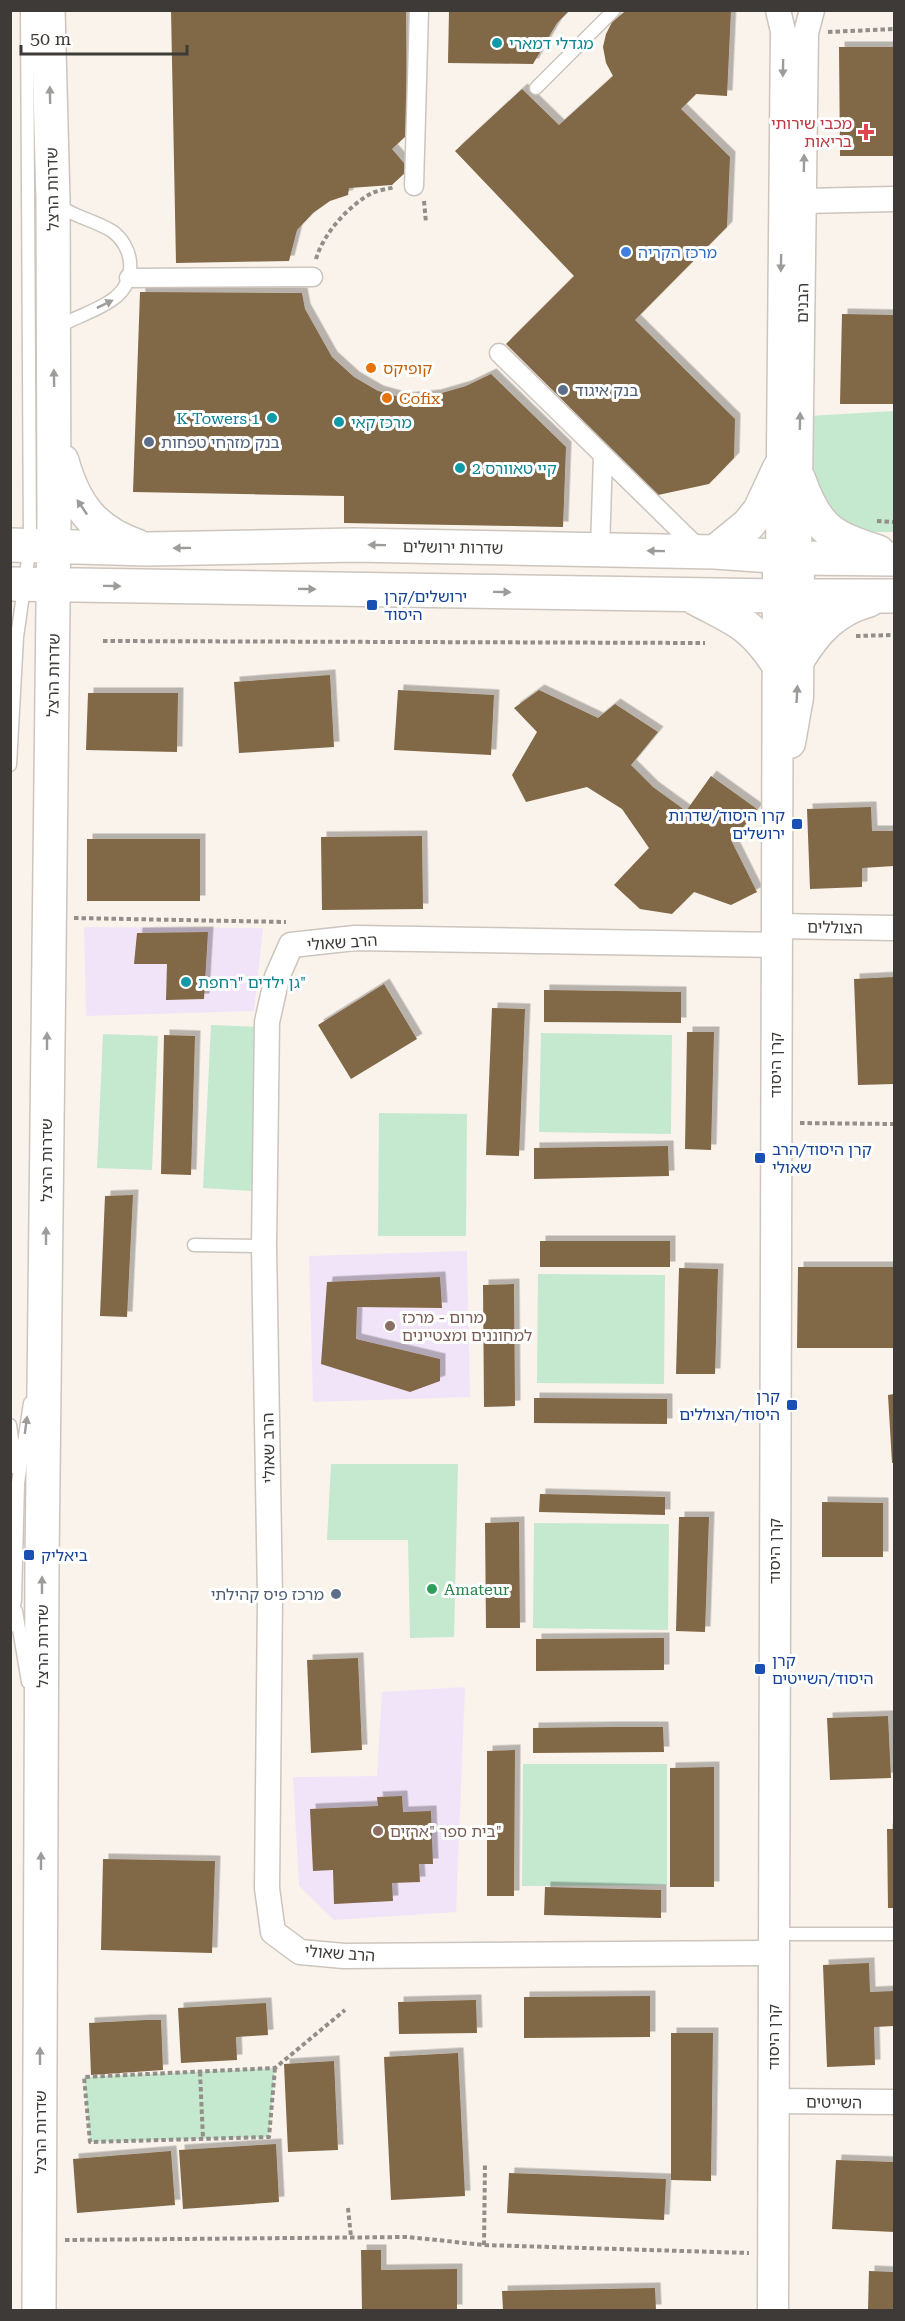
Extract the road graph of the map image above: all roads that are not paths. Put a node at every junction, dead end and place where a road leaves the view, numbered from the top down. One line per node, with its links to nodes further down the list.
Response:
1 (27, 10): 17 (lane)
2 (48, 10): 8 (main road, שדרות הרצל, one-way to 2)
3 (419, 10): 9 (street)
4 (614, 10): 7 (lane)
5 (778, 10): 20 (street, הבנים, one-way to 20)
6 (809, 22): 12 (street, הבנים, one-way to 6)
7 (536, 88)
8 (52, 154): 11 (main road, שדרות הרצל); 17 (lane)
9 (414, 186)
10 (894, 199): 12 (street)
11 (52, 201): 14 (lane); 15 (main road, שדרות הרצל)
12 (803, 201): 20 (street, הבנים, one-way to 12)
13 (313, 277): 14 (street)
14 (129, 278): 15 (lane, one-way to 14)
15 (53, 330): 18 (main road, שדרות הרצל, one-way to 15)
16 (499, 353): 19 (street)
17 (29, 357): 21 (lane)
18 (54, 436): 21 (main road, שדרות הרצל); 22 (main road, one-way to 18)
19 (603, 455): 23 (street); 24 (street)
20 (789, 474): 24 (main road); 25 (street, הבנים); 26 (main road)
21 (31, 546): 22 (main road, שדרות ירושלים); 27 (main road, שדרות הרצל)
22 (147, 549): 23 (main road, שדרות ירושלים, one-way to 22)
23 (600, 550): 24 (main road, שדרות ירושלים, one-way to 23)
24 (708, 552): 25 (main road, שדרות ירושלים)
25 (788, 557): 26 (main road, שדרות ירושלים); 30 (street, קרן היסוד)
26 (894, 558)
27 (33, 586): 28 (main road, one-way to 28); 32 (lane); 36 (main road, שדרות הרצל)
28 (688, 594): 30 (main road); 31 (main road)
29 (890, 595): 30 (main road); 31 (main road)
30 (788, 596): 31 (street, קרן היסוד)
31 (787, 660): 35 (street, קרן היסוד)
32 (10, 765)
33 (38, 770): 36 (lane)
34 (894, 928): 35 (street, הצוללים)
35 (775, 935): 38 (street, הרב שאולי); 46 (street, קרן היסוד)
36 (48, 962): 39 (main road, שדרות הרצל, one-way to 36)
37 (194, 1245): 38 (lane)
38 (264, 1246): 46 (street, הרב שאולי)
39 (45, 1295): 41 (lane, one-way to 39); 44 (main road, שדרות הרצל, one-way to 39)
40 (10, 1425): 41 (lane)
41 (18, 1483): 42 (lane)
42 (15, 1600): 43 (lane); 44 (lane)
43 (10, 1626)
44 (41, 1770): 49 (main road, שדרות הרצל, one-way to 44)
45 (894, 1934): 46 (lane)
46 (773, 1944): 47 (street, קרן היסוד)
47 (773, 2101): 48 (street, השייטים); 52 (street, קרן היסוד)
48 (894, 2102)
49 (40, 2241): 50 (lane); 51 (main road, שדרות הרצל)
50 (31, 2310)
51 (39, 2310)
52 (773, 2310)

